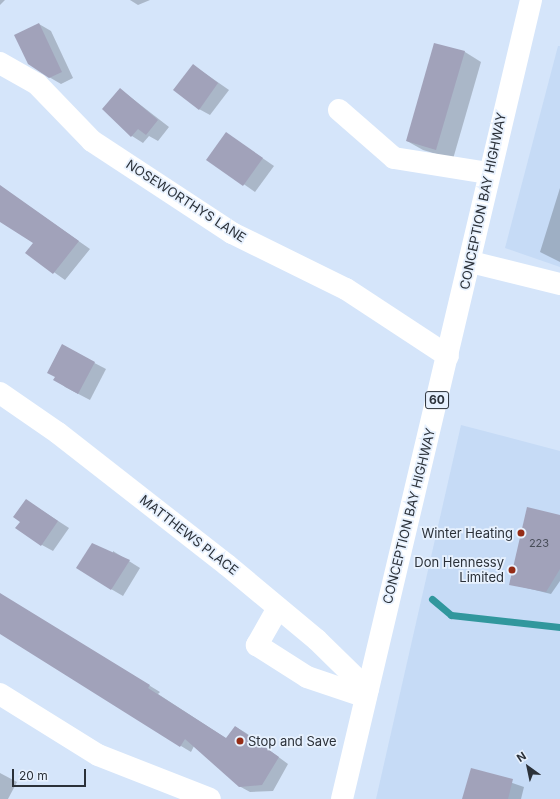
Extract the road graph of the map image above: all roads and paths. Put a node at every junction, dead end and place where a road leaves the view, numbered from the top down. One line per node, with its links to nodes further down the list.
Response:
1 (531, 0): 4 (street, CONCEPTION BAY HIGHWAY / 60)
2 (0, 63): 7 (street, NOSEWORTHYS LANE)
3 (339, 110): 4 (street)
4 (489, 173): 5 (street, CONCEPTION BAY HIGHWAY / 60)
5 (471, 262): 6 (street); 7 (street, CONCEPTION BAY HIGHWAY / 60)
6 (560, 284)
7 (448, 356): 10 (street, CONCEPTION BAY HIGHWAY / 60)
8 (0, 393): 9 (street, MATTHEWS PLACE)
9 (278, 608): 10 (street, MATTHEWS PLACE); 10 (street)
10 (367, 693): 13 (street, CONCEPTION BAY HIGHWAY / 60)
11 (0, 694): 12 (street)
12 (210, 799)
13 (342, 799)

